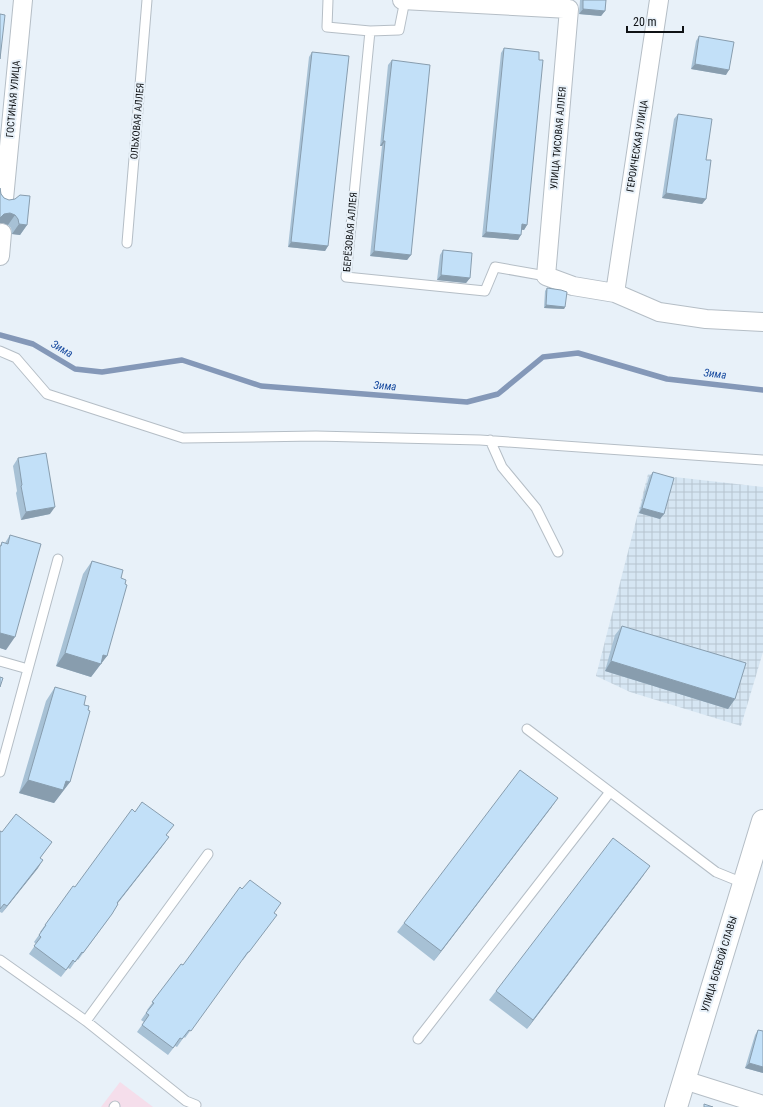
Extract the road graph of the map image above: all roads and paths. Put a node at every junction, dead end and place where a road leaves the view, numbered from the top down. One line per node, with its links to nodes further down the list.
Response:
1 (23, 0): 9 (street, ГОСТИНАЯ УЛИЦА)
2 (147, 0): 11 (lane, ОЛЬХОВАЯ АЛЛЕЯ)
3 (328, 0): 8 (lane)
4 (402, 0): 5 (street)
5 (406, 0): 7 (street); 8 (lane)
6 (659, 0): 14 (street, ГЕРОИЧЕСКАЯ УЛИЦА)
7 (569, 4): 13 (street, УЛИЦА ТИСОВАЯ АЛЛЕЯ)
8 (370, 31): 13 (lane, БЕРЁЗОВАЯ АЛЛЕЯ)
9 (4, 199)
10 (2, 233): 12 (street)
11 (127, 243)
12 (0, 256)
13 (546, 276): 14 (street)
14 (615, 292): 15 (street)
15 (763, 322)
16 (0, 351): 17 (lane)
17 (490, 440): 18 (lane); 19 (lane)
18 (763, 460)
19 (558, 552)
20 (58, 559): 22 (lane)
21 (0, 661): 22 (lane)
22 (28, 669): 24 (lane)
23 (527, 729): 25 (lane)
24 (0, 772)
25 (610, 792): 28 (lane); 31 (lane)
26 (763, 821): 28 (street, УЛИЦА БОЕВОЙ СЛАВЫ)
27 (208, 854): 30 (lane)
28 (744, 883): 32 (street, УЛИЦА БОЕВОЙ СЛАВЫ)
29 (0, 960): 30 (lane)
30 (86, 1021): 33 (lane)
31 (418, 1039)
32 (684, 1080): 34 (street); 35 (street, УЛИЦА БОЕВОЙ СЛАВЫ)
33 (196, 1105)
34 (763, 1105)
35 (676, 1107)

